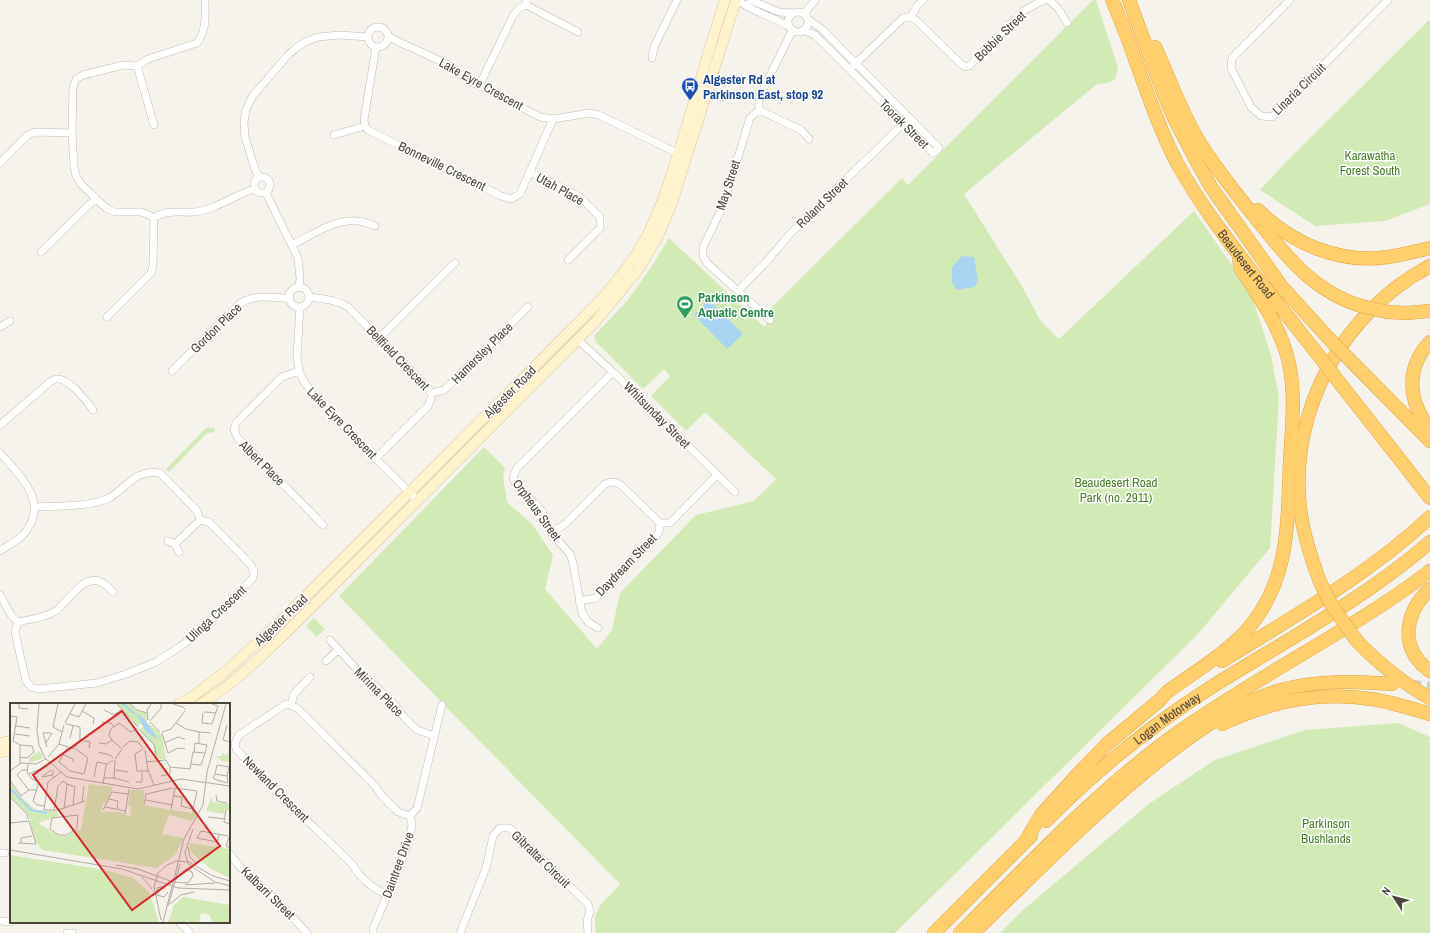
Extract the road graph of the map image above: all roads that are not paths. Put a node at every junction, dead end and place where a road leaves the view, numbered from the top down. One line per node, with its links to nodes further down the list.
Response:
1 (205, 0): 27 (street)
2 (677, 0): 26 (street)
3 (725, 0): 39 (main road, Algester Road)
4 (737, 0): 19 (street); 39 (main road, Algester Road)
5 (750, 0): 15 (street)
6 (815, 0): 16 (street)
7 (923, 0): 17 (street)
8 (1044, 0): 17 (street, Bobbie Street)
9 (1049, 0): 18 (street)
10 (1112, 0): 52 (highway, Beaudesert Road)
11 (1129, 0): 24 (highway, Beaudesert Road)
12 (1290, 0): 13 (street, Linaria Circuit)
13 (1388, 0)
14 (526, 2): 21 (street); 29 (street)
15 (793, 13): 16 (street); 19 (street)
16 (806, 16): 20 (street); 28 (street, Toorak Street)
17 (911, 17): 28 (street)
18 (1067, 23)
19 (790, 29): 20 (street); 30 (street, May Street)
20 (805, 31): 28 (street, Toorak Street)
21 (578, 32)
22 (388, 36): 23 (street); 25 (street); 29 (street, Lake Eyre Crescent)
23 (368, 37): 25 (street); 42 (street)
24 (1144, 39): 44 (highway); 78 (highway, Beaudesert Road, bridge)
25 (376, 47): 35 (street)
26 (652, 58)
27 (137, 66): 34 (street); 36 (street)
28 (853, 67): 31 (street, Toorak Street); 33 (street, Toorak Street)
29 (479, 86): 32 (street, Lake Eyre Crescent)
30 (759, 110): 38 (street); 57 (street, May Street)
31 (910, 118): 33 (street, Roland Street); 33 (street, Toorak Street)
32 (553, 119): 39 (street, Lake Eyre Crescent); 41 (street, Bonneville Crescent)
33 (904, 123): 57 (street, Roland Street)
34 (154, 125)
35 (365, 126): 37 (street); 41 (street, Bonneville Crescent)
36 (72, 133): 40 (street); 46 (street)
37 (334, 134)
38 (809, 140)
39 (683, 154): 67 (main road, Algester Road); 69 (main road, Algester Road)
40 (0, 163)
41 (530, 172): 53 (street, Utah Place)
42 (260, 177): 43 (street); 45 (street)
43 (254, 189): 45 (street); 47 (street)
44 (1232, 189): 50 (highway); 62 (highway, bridge)
45 (266, 193): 49 (street)
46 (96, 198): 47 (street); 51 (street)
47 (154, 218): 63 (street)
48 (376, 226): 49 (street)
49 (292, 245): 56 (street)
50 (1430, 248)
51 (42, 252)
52 (1239, 255): 84 (highway, Beaudesert Road, bridge); 109 (highway)
53 (568, 260)
54 (455, 263): 68 (street)
55 (1430, 266): 108 (highway, bridge)
56 (299, 288): 58 (street); 59 (street)
57 (738, 291): 64 (street, May Street)
58 (309, 297): 60 (street); 68 (street, Bellfield Crescent)
59 (290, 298): 60 (street); 71 (street, Gordon Place)
60 (300, 307): 72 (street, Lake Eyre Crescent)
61 (528, 307): 74 (street, Hamersley Place)
62 (1430, 311)
63 (107, 318)
64 (770, 320)
65 (10, 321): 66 (street)
66 (0, 327)
67 (569, 332): 69 (main road); 82 (main road, Algester Road)
68 (379, 338): 74 (street, Bellfield Crescent)
69 (578, 340): 73 (street, Whitsunday Street); 85 (main road, Algester Road)
70 (1430, 342): 77 (highway)
71 (172, 371)
72 (299, 371): 80 (street, Lake Eyre Crescent); 90 (street, Albert Place)
73 (613, 372): 81 (street, Whitsunday Street); 91 (street, Orpheus Street)
74 (432, 393): 80 (street, Bellfield Crescent)
75 (93, 410): 76 (street)
76 (0, 425)
77 (1430, 429)
78 (1430, 441)
79 (0, 453): 86 (street)
80 (376, 458): 82 (street, Lake Eyre Crescent)
81 (717, 475): 83 (street, Whitsunday Street); 89 (street, Daydream Street)
82 (409, 492): 85 (street, Lake Eyre Crescent); 110 (main road, Algester Road)
83 (735, 492)
84 (1427, 494)
85 (417, 500): 111 (main road, Algester Road)
86 (35, 507): 88 (street, Ulinga Crescent); 93 (street)
87 (1430, 517): 109 (highway)
88 (200, 520): 94 (street); 100 (street, Ulinga Crescent)
89 (660, 523): 91 (street); 99 (street, Daydream Street)
90 (324, 525)
91 (551, 533): 99 (street, Orpheus Street)
92 (1430, 542): 123 (highway, Logan Motorway)
93 (0, 551)
94 (179, 552)
95 (1430, 571): 135 (highway, Logan Motorway)
96 (1430, 589): 105 (highway)
97 (114, 592): 100 (street)
98 (0, 595): 100 (street)
99 (579, 601): 101 (street, Orpheus Street)
100 (18, 622)
101 (598, 628)
102 (330, 640): 103 (street, Mirima Place)
103 (338, 650): 104 (street); 115 (street, Mirima Place)
104 (326, 661)
105 (1430, 671)
106 (310, 678): 112 (street)
107 (1392, 684): 119 (highway)
108 (1430, 698)
109 (1160, 700): 123 (highway)
110 (180, 703)
111 (201, 703)
112 (291, 705): 118 (street, Newland Crescent); 122 (street)
113 (442, 705): 115 (street, Daintree Drive)
114 (1430, 714): 119 (highway)
115 (435, 736): 122 (street, Daintree Drive)
116 (10, 741): 117 (main road)
117 (0, 743)
118 (232, 744): 125 (street, Newland Crescent)
119 (1175, 748): 136 (highway)
120 (10, 751): 121 (main road)
121 (0, 752)
122 (410, 816): 125 (street, Daintree Drive)
123 (1025, 842): 134 (highway, Logan Motorway)
124 (230, 854): 130 (street, Kalbarri Street)
125 (387, 895): 131 (street, Daintree Drive)
126 (180, 923): 129 (street)
127 (67, 933): 128 (street)
128 (73, 933)
129 (190, 933)
130 (307, 933)
131 (373, 933)
132 (460, 933): 133 (street, Gibraltar Circuit)
133 (588, 933)
134 (934, 933)
135 (960, 933)
136 (973, 933)

